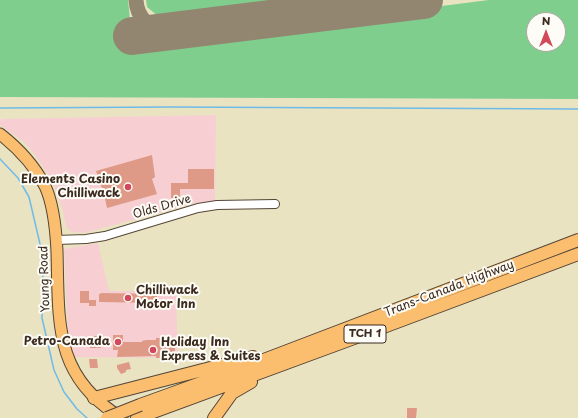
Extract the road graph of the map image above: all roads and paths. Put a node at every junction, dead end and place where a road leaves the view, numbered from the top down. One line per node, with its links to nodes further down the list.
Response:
1 (0, 134): 3 (main road, Young Road)
2 (275, 204): 3 (street, Olds Drive)
3 (56, 240): 8 (main road, Young Road)
4 (578, 240): 6 (highway, Trans-Canada Highway / TCH 1)
5 (578, 254): 7 (highway, Trans-Canada Highway / TCH 1)
6 (350, 326): 8 (highway); 9 (highway, Trans-Canada Highway / TCH 1, bridge)
7 (354, 338): 11 (highway, Trans-Canada Highway / TCH 1); 12 (highway)
8 (94, 398): 10 (main road, Young Road)
9 (107, 418)
10 (122, 418)
11 (137, 418)
12 (214, 418)

